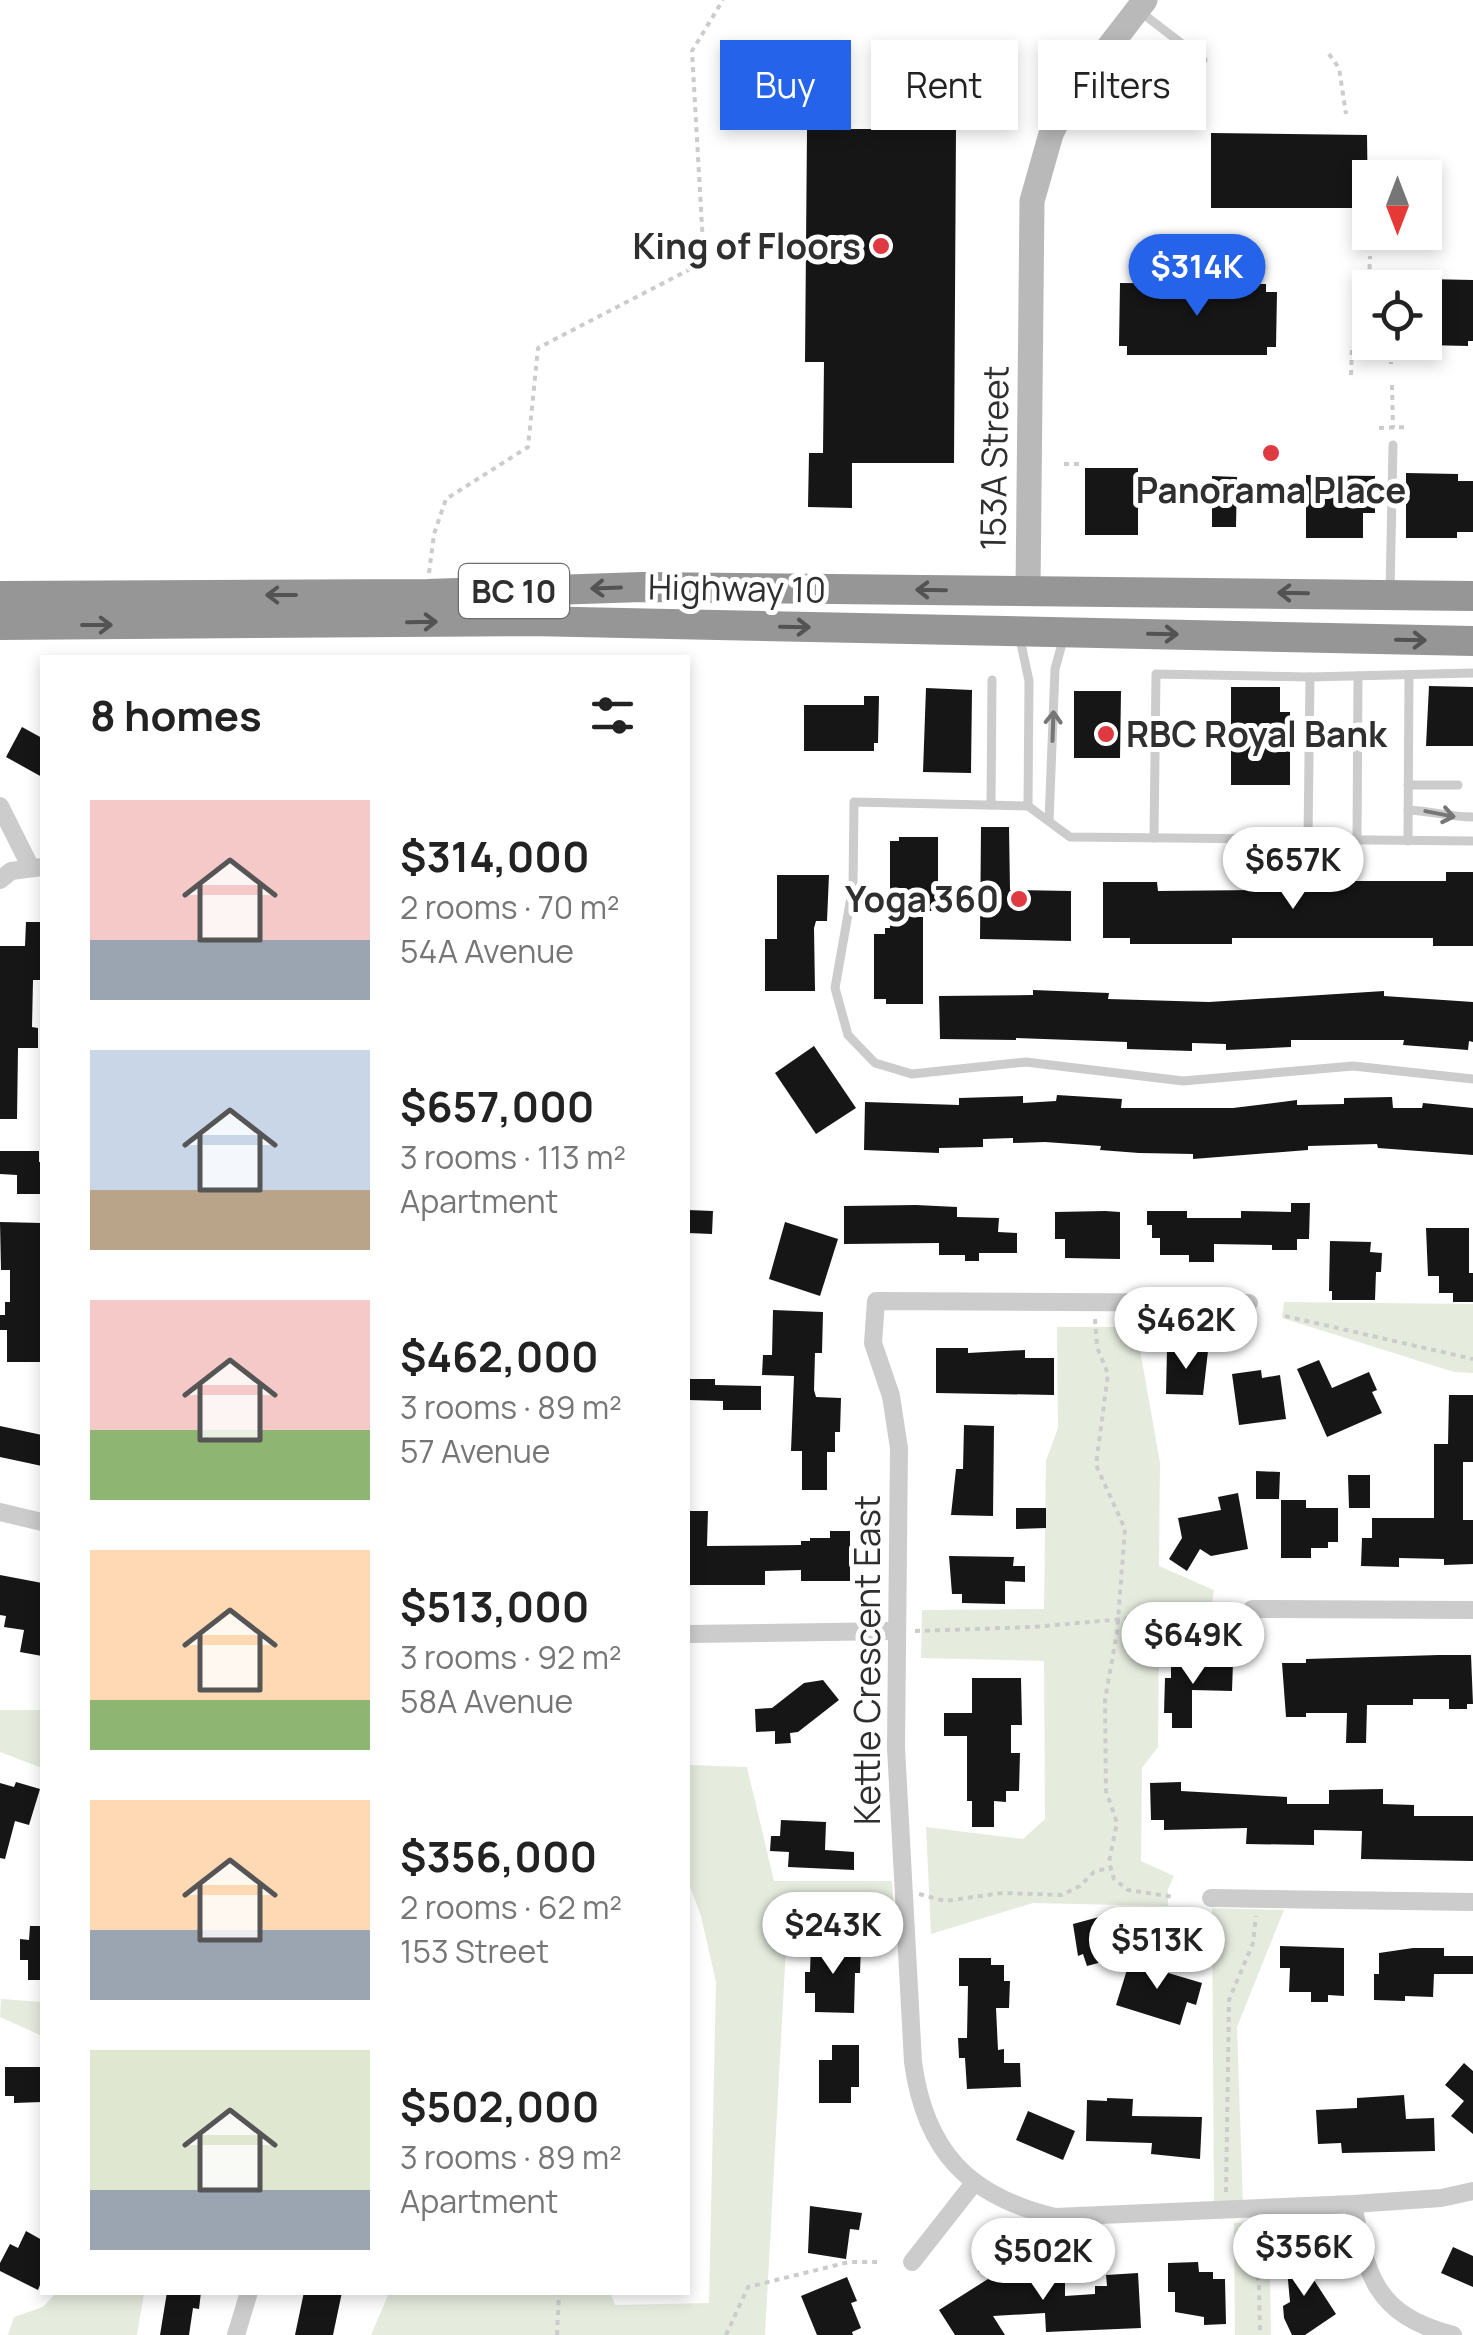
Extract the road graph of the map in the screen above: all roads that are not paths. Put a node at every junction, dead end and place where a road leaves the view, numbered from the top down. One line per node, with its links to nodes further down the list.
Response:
1 (1141, 4): 2 (lane); 4 (street, 153A Street)
2 (1181, 40)
3 (1393, 445): 6 (lane)
4 (1028, 591): 5 (highway, Highway 10 / BC 10); 7 (highway, Highway 10 / BC 10, one-way to 7); 10 (highway)
5 (1088, 592): 6 (highway, Highway 10 / BC 10, one-way to 5); 11 (highway)
6 (1390, 594): 8 (highway, Highway 10 / BC 10)
7 (0, 596)
8 (1473, 596)
9 (0, 625): 10 (highway, Highway 10 / BC 10, one-way to 10)
10 (982, 631): 11 (highway, Highway 10 / BC 10)
11 (1019, 632): 12 (highway, Highway 10 / BC 10); 23 (lane)
12 (1065, 632): 13 (highway, Highway 10 / BC 10, one-way to 13); 26 (lane, one-way to 12)
13 (1473, 641)
14 (1473, 673): 15 (lane)
15 (1409, 675): 16 (lane); 19 (lane)
16 (1358, 676): 17 (lane); 29 (lane)
17 (1310, 677): 27 (lane); 28 (lane)
18 (992, 680): 21 (lane)
19 (1408, 786): 20 (lane); 24 (lane)
20 (1458, 786)
21 (991, 805): 23 (lane); 34 (lane)
22 (0, 806): 32 (street)
23 (1028, 806): 26 (lane)
24 (1408, 810): 25 (lane, one-way to 25); 30 (lane)
25 (1473, 817)
26 (1049, 821): 27 (lane)
27 (1154, 838): 28 (lane)
28 (1308, 839): 29 (lane)
29 (1358, 840): 30 (lane)
30 (1408, 840): 31 (lane)
31 (1473, 841)
32 (37, 868): 33 (street)
33 (0, 880)
34 (1473, 1079)
35 (1249, 1303): 40 (street, Kettle Crescent East)
36 (0, 1512): 37 (street)
37 (40, 1522)
38 (1252, 1608): 39 (street)
39 (1473, 1610)
40 (895, 1631): 41 (street); 44 (street, Kettle Crescent East)
41 (690, 1634)
42 (1210, 1898): 43 (street)
43 (1473, 1902)
44 (974, 2183): 46 (street, Kettle Crescent East); 47 (street)
45 (1473, 2192): 46 (street, Kettle Crescent East)
46 (1353, 2204): 50 (street)
47 (912, 2262)
48 (248, 2295): 49 (street)
49 (236, 2335)
50 (1453, 2335)

